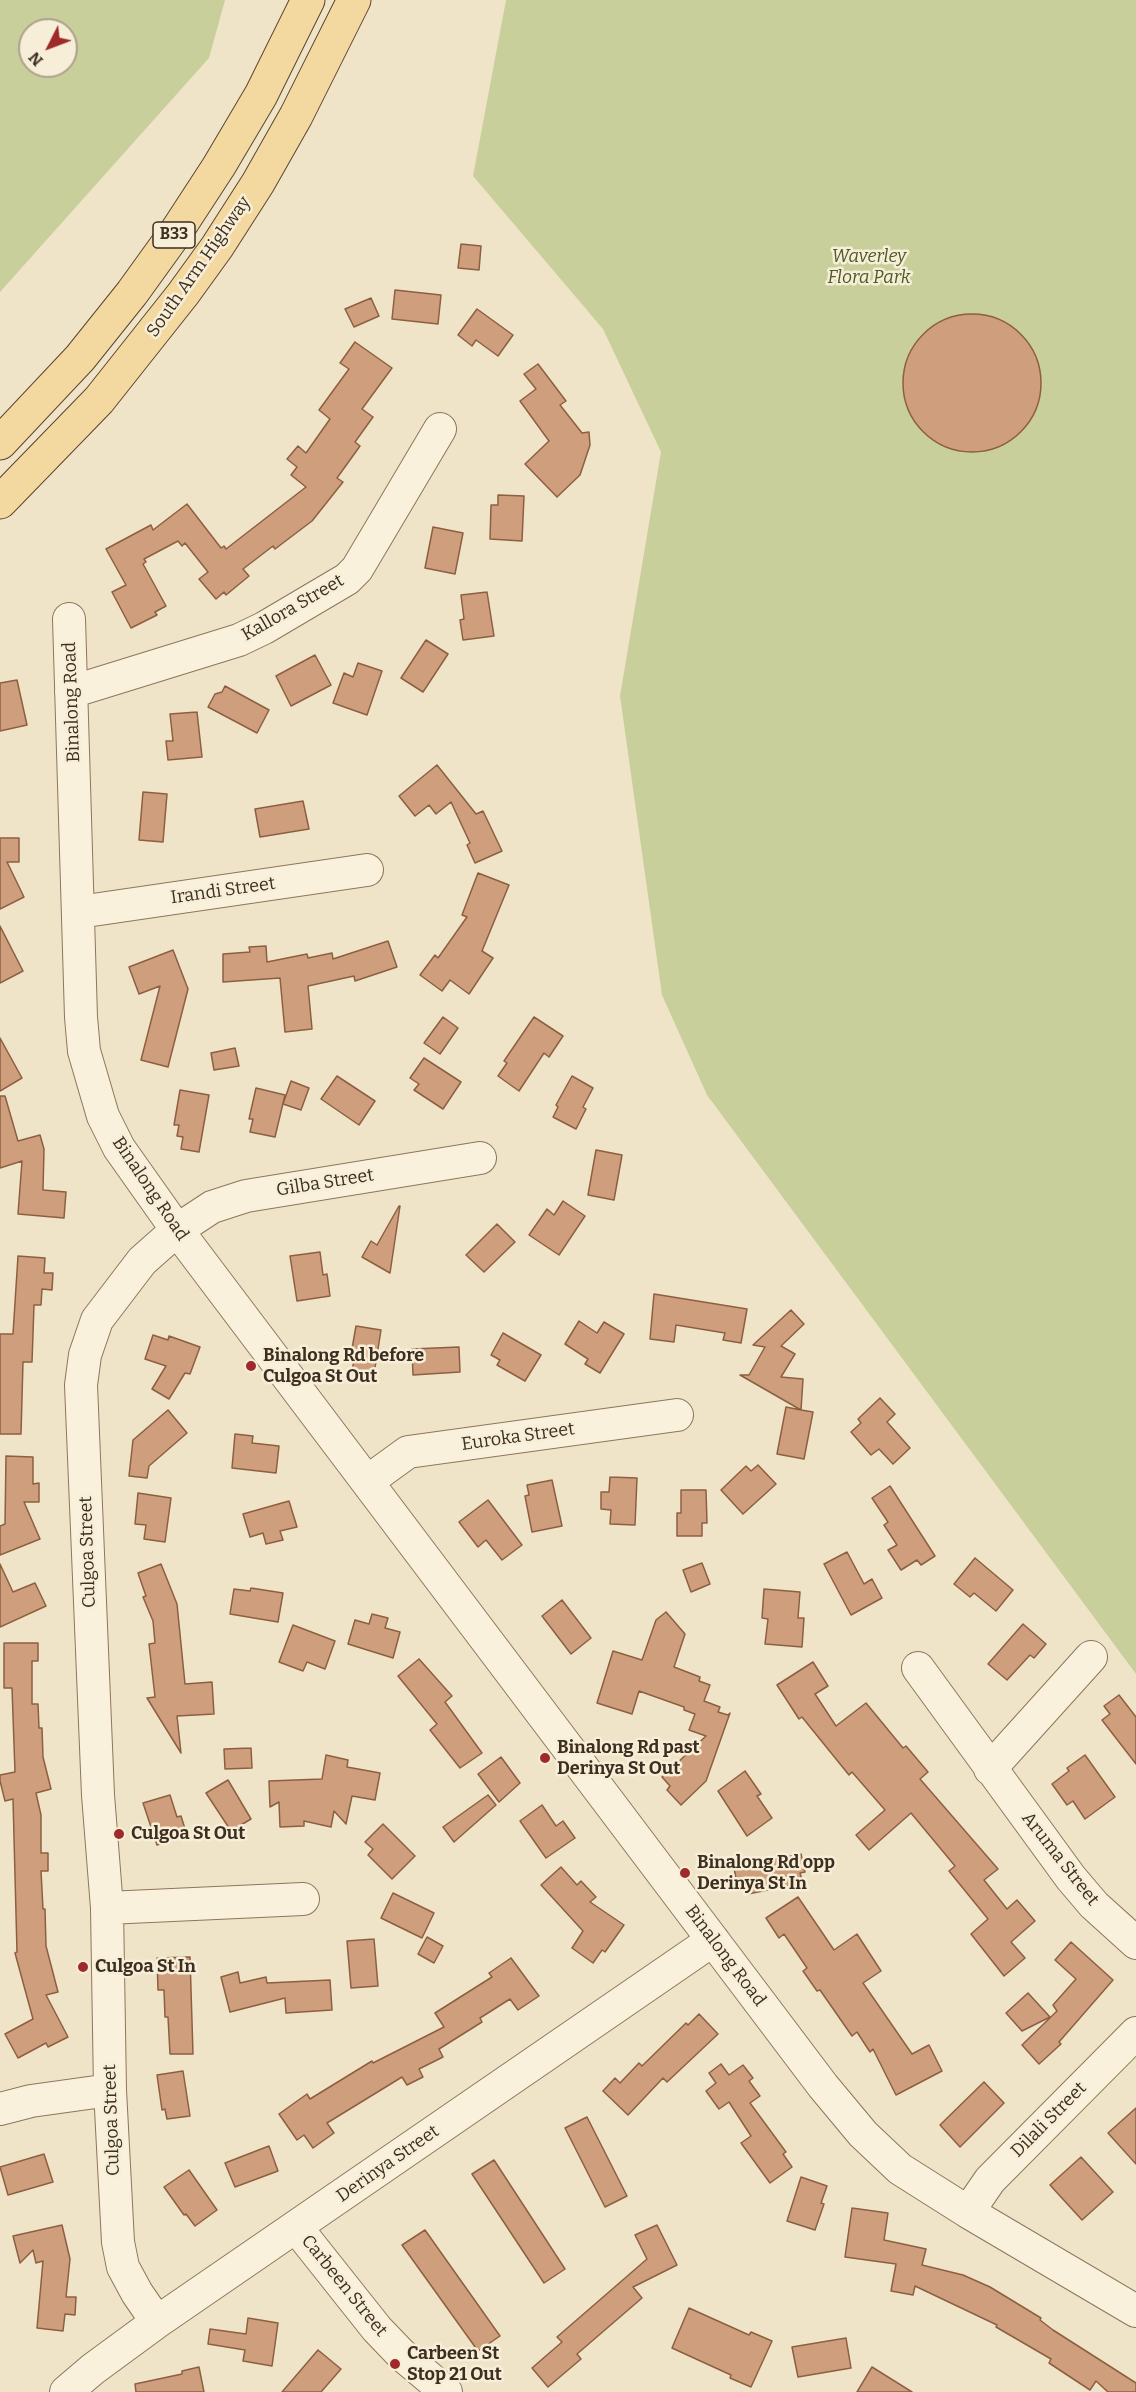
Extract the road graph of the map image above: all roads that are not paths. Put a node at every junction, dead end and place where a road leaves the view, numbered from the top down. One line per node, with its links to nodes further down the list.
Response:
1 (308, 0): 4 (main road, B33)
2 (354, 0): 5 (main road, South Arm Highway / B33)
3 (440, 429): 7 (street, Kallora Street)
4 (0, 443)
5 (0, 502)
6 (69, 619): 7 (street, Binalong Road)
7 (71, 692): 9 (street, Binalong Road)
8 (367, 870): 9 (street, Irandi Street)
9 (79, 912): 11 (street, Binalong Road)
10 (480, 1158): 11 (street, Gilba Street)
11 (177, 1230): 13 (street, Binalong Road); 18 (street, Culgoa Street)
12 (677, 1415): 13 (street, Euroka Street)
13 (369, 1481): 19 (street, Binalong Road)
14 (1091, 1657): 16 (street)
15 (918, 1668): 16 (street, Aruma Street)
16 (990, 1769): 20 (street, Aruma Street)
17 (303, 1899): 18 (street)
18 (107, 1908): 22 (street, Culgoa Street)
19 (713, 1940): 24 (street, Binalong Road); 25 (street, Derinya Street)
20 (1136, 1943)
21 (1136, 2033): 24 (street, Dilali Street)
22 (110, 2090): 23 (street); 27 (street, Culgoa Street)
23 (0, 2109)
24 (968, 2212): 26 (street, Binalong Road)
25 (296, 2228): 27 (street, Derinya Street); 29 (street, Carbeen Street)
26 (1136, 2311)
27 (158, 2322): 28 (street, Derinya Street)
28 (66, 2392)
29 (446, 2392)

